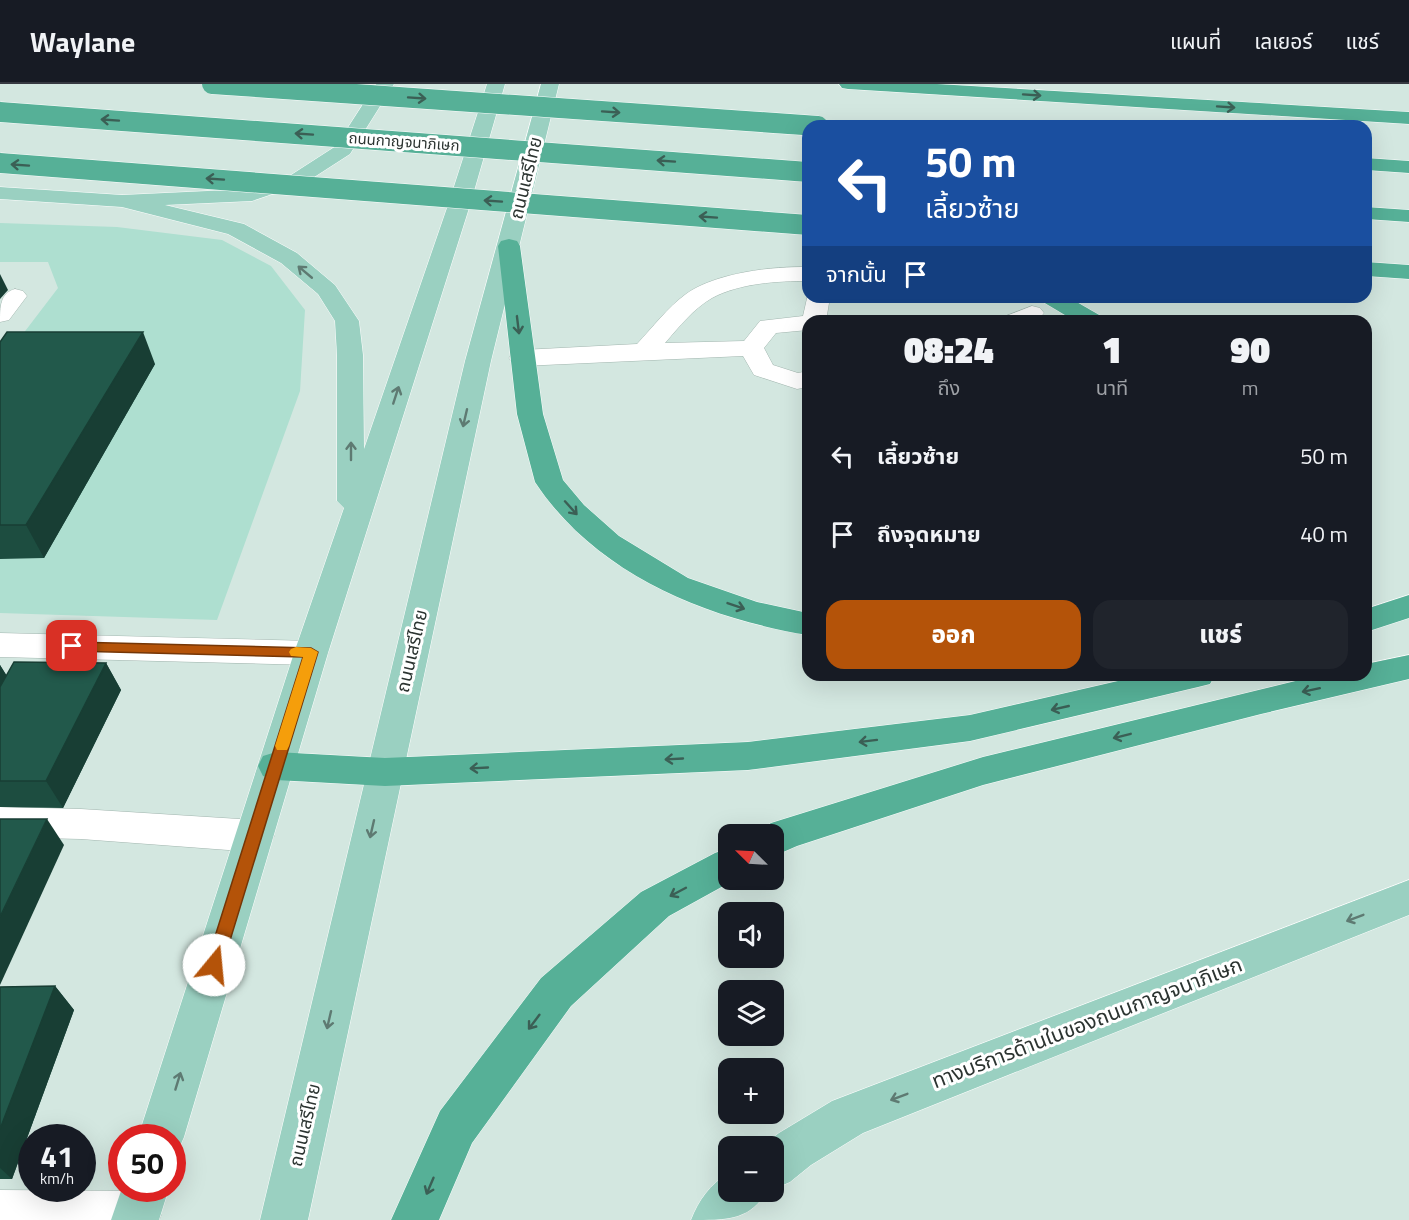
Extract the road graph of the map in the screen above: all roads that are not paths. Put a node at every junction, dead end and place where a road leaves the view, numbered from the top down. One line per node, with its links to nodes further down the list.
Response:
1 (212, 84): 10 (highway, one-way to 10, bridge)
2 (385, 84): 16 (main road)
3 (496, 84): 35 (main road, one-way to 3)
4 (550, 84): 22 (main road, ถนนเสรีไทย)
5 (848, 84): 9 (highway, one-way to 9)
6 (1329, 95): 7 (highway)
7 (1409, 106)
8 (0, 112): 14 (highway, ถนนกาญจนาภิเษก, one-way to 8, bridge)
9 (1409, 118)
10 (802, 125)
11 (0, 163): 19 (highway, one-way to 11, bridge)
12 (1372, 164): 13 (highway)
13 (1409, 167)
14 (802, 171)
15 (0, 193): 16 (main road)
16 (122, 201): 35 (main road, one-way to 16)
17 (1372, 213): 18 (highway)
18 (1409, 216)
19 (739, 219): 20 (highway, bridge); 21 (highway, bridge)
20 (802, 224)
21 (802, 233)
22 (509, 246): 33 (highway, one-way to 33); 48 (main road, ถนนเสรีไทย, one-way to 48)
23 (1372, 269): 24 (highway)
24 (1409, 272)
25 (802, 274): 32 (street)
26 (15, 296): 28 (street)
27 (1061, 303): 29 (highway)
28 (0, 315)
29 (1082, 315)
30 (802, 323): 31 (street)
31 (751, 348): 32 (street); 34 (street)
32 (644, 351): 33 (street)
33 (522, 358): 38 (highway, one-way to 38)
34 (802, 380)
35 (351, 530): 40 (main road)
36 (1409, 606): 37 (highway)
37 (1372, 619)
38 (802, 623)
39 (0, 645): 40 (street)
40 (311, 652): 46 (main road)
41 (1409, 667): 42 (highway, one-way to 42)
42 (1372, 675)
43 (1175, 681): 48 (highway, one-way to 48)
44 (1181, 681): 47 (highway)
45 (1346, 681): 47 (highway, one-way to 47)
46 (276, 766): 48 (highway); 51 (main road)
47 (983, 771): 50 (highway)
48 (385, 772): 59 (main road, ถนนเสรีไทย, one-way to 59)
49 (0, 822): 51 (street)
50 (784, 834)
51 (255, 836): 54 (main road, one-way to 51)
52 (718, 870): 60 (highway, one-way to 60)
53 (1409, 897): 55 (main road, ทางบริการด้านในของถนนกาญจนาภิเษก, one-way to 55)
54 (165, 1124)
55 (784, 1158)
56 (730, 1202): 61 (main road)
57 (139, 1208): 58 (street)
58 (0, 1214)
59 (284, 1220)
60 (416, 1220)
61 (715, 1220)

